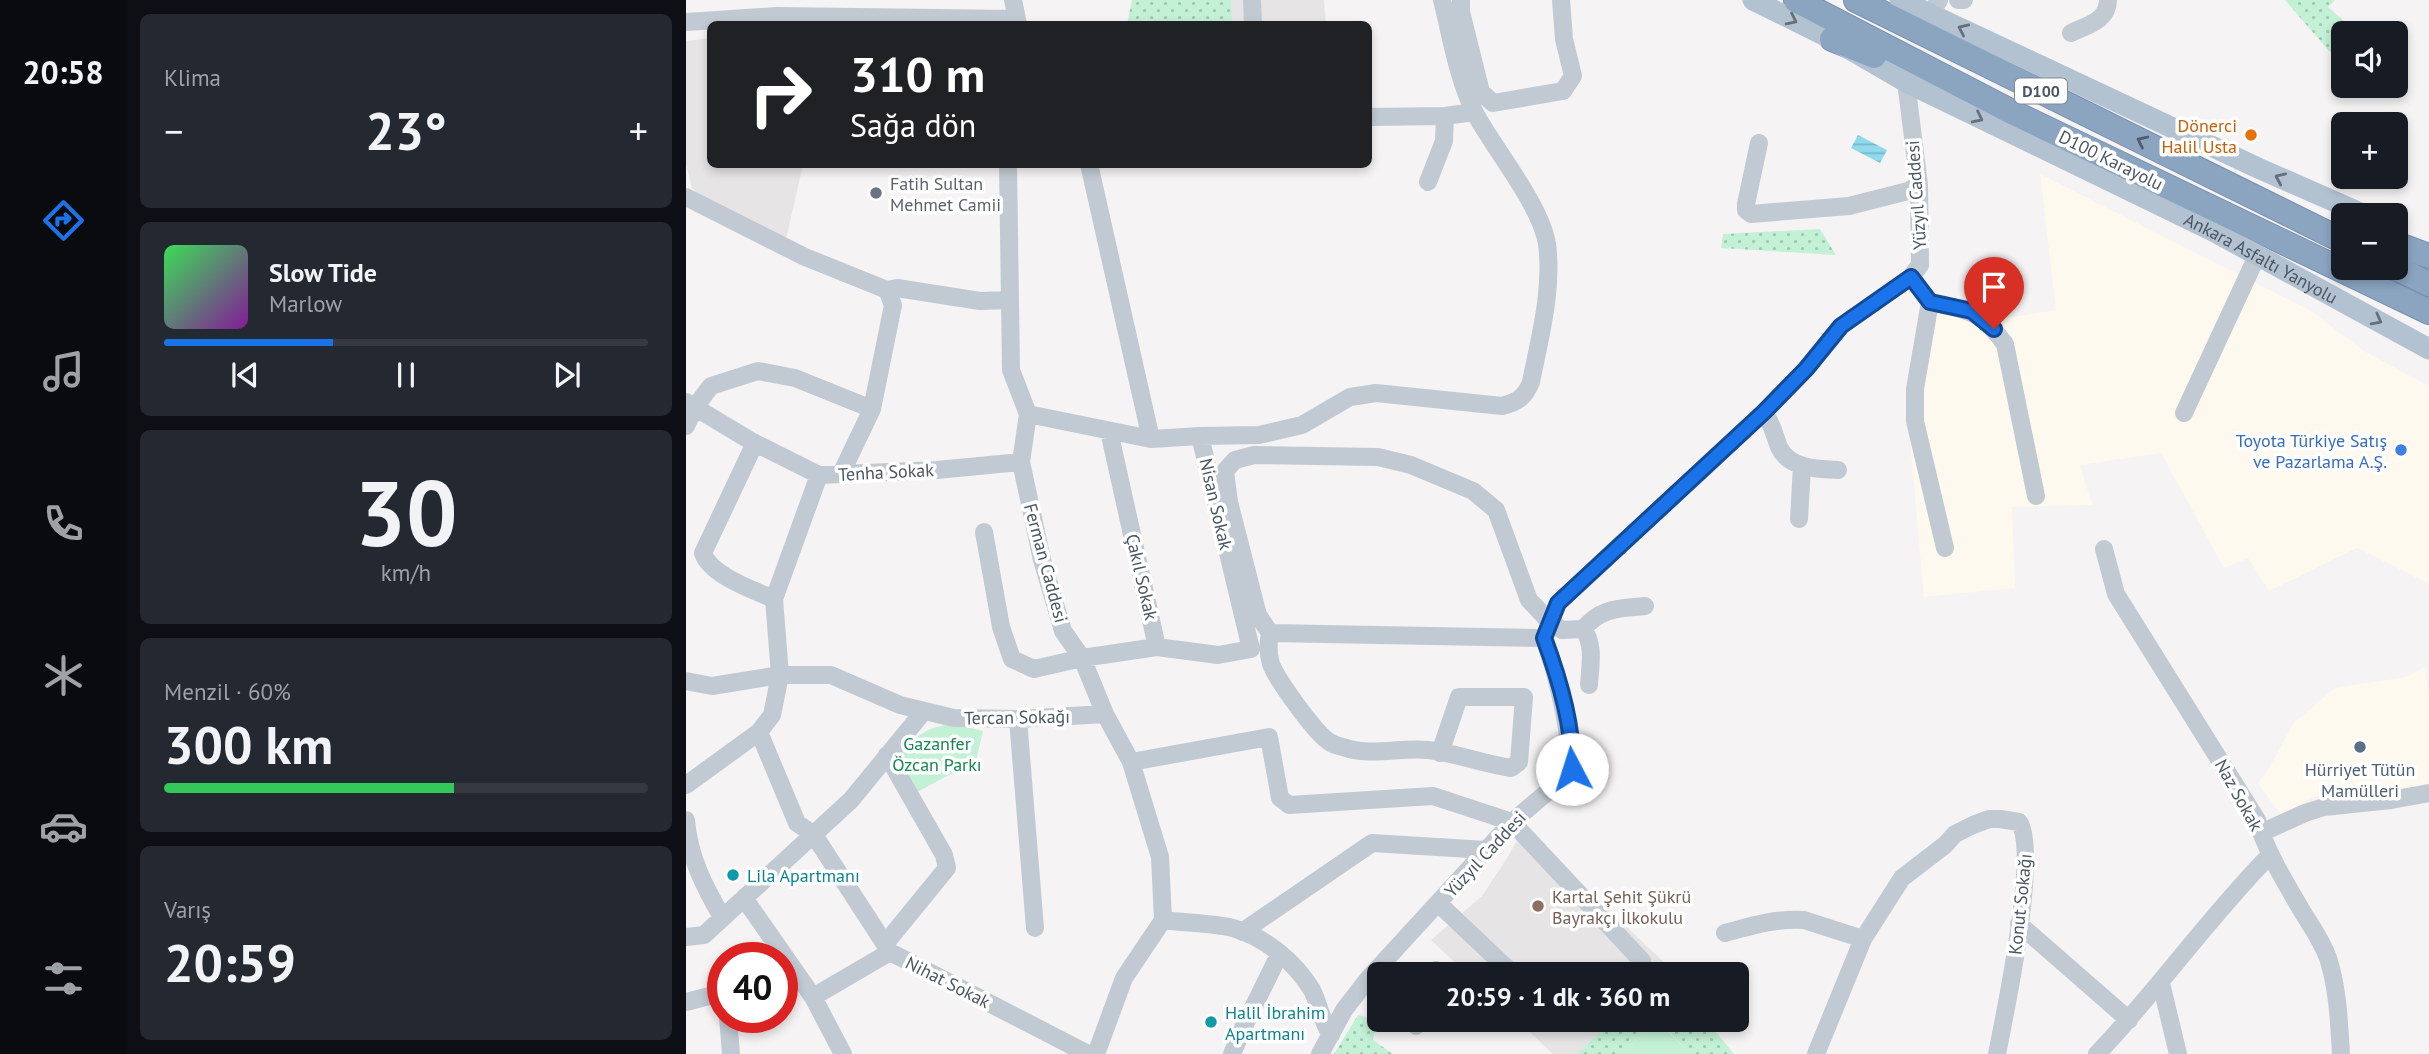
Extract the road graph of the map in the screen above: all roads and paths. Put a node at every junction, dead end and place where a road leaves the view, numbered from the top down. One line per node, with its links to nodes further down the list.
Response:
1 (1013, 0): 15 (street)
2 (1252, 0): 16 (street)
3 (1442, 0): 21 (street)
4 (1461, 0): 5 (street)
5 (1561, 0)
6 (1753, 0): 19 (main road, Ankara Asfaltı Yanyolu, one-way to 19)
7 (1796, 0): 22 (highway, D100 Karayolu / D100)
8 (1856, 0): 29 (highway, D100 Karayolu / D100, one-way to 8)
9 (1900, 0): 13 (main road)
10 (1958, 0): 11 (street)
11 (1964, 0)
12 (2108, 0): 18 (street)
13 (1935, 7): 32 (main road, one-way to 13)
14 (977, 21): 17 (street)
15 (1017, 21)
16 (1253, 21)
17 (686, 22)
18 (2071, 33)
19 (1832, 39): 20 (main road, Ankara Asfaltı Yanyolu); 22 (highway, D100)
20 (1906, 82): 30 (street, Yüzyıl Caddesi); 38 (main road, Ankara Asfaltı Yanyolu, one-way to 38)
21 (1474, 112): 23 (street); 58 (street)
22 (2014, 113): 40 (highway, D100 Karayolu / D100)
23 (1445, 116): 24 (street); 28 (street)
24 (1372, 117)
25 (1759, 143): 30 (street)
26 (1008, 168): 46 (street, Ferman Caddesi)
27 (1090, 168): 59 (street)
28 (1428, 182)
29 (2225, 182): 33 (highway); 34 (highway, D100 Karayolu / D100)
30 (1919, 185): 42 (street, Yüzyıl Caddesi)
31 (686, 198): 45 (street)
32 (2338, 203)
33 (2331, 217)
34 (2331, 235)
35 (2408, 237): 37 (main road)
36 (2408, 248): 39 (highway)
37 (2429, 248)
38 (2257, 256): 50 (main road, Ankara Asfaltı Yanyolu, one-way to 50); 54 (street)
39 (2429, 256)
40 (2331, 266)
41 (2408, 274): 44 (highway)
42 (1911, 277): 47 (street); 53 (street)
43 (2359, 280): 48 (highway, D100 Karayolu / D100); 49 (highway)
44 (2429, 284)
45 (887, 290): 46 (street); 52 (street)
46 (1010, 300): 55 (street, Ferman Caddesi)
47 (1930, 302): 66 (street); 69 (street)
48 (2429, 313)
49 (2429, 321)
50 (2429, 349)
51 (691, 404): 52 (street); 56 (street); 60 (street, Tenha Sokak)
52 (872, 409): 64 (street)
53 (1764, 412): 62 (street); 74 (street)
54 (2184, 413)
55 (1028, 414): 57 (street, Nisan Sokak); 61 (street, Ferman Caddesi)
56 (686, 426)
57 (1109, 431): 59 (street, Nisan Sokak); 76 (street, Çakıl Sokak)
58 (1200, 436): 59 (street, Nisan Sokak); 76 (street, Nisan Sokak)
59 (1151, 439)
60 (755, 443): 65 (street, Tenha Sokak); 71 (street)
61 (1021, 462): 64 (street, Tenha Sokak); 77 (street, Ferman Caddesi)
62 (1802, 466): 63 (street); 67 (street)
63 (1838, 470)
64 (841, 474): 65 (street, Tenha Sokak)
65 (819, 475): 71 (street)
66 (2036, 496)
67 (1799, 519)
68 (984, 532): 77 (street)
69 (1945, 548)
70 (2104, 549): 92 (street, Naz Sokak)
71 (774, 600): 78 (street)
72 (1645, 606): 73 (street)
73 (1583, 629): 74 (street); 80 (street)
74 (1547, 630): 75 (street); 75 (street); 91 (street, Yüzyıl Caddesi)
75 (1270, 633): 85 (street)
76 (1157, 647): 77 (street)
77 (1082, 659): 82 (street, Ferman Caddesi)
78 (780, 675): 79 (street, Tercan Sokağı); 81 (street, Tercan Sokağı); 84 (street)
79 (686, 681)
80 (1589, 685)
81 (924, 711): 83 (street, Tercan Sokağı); 86 (street)
82 (1105, 714): 83 (street, Tercan Sokağı); 87 (street, Ferman Caddesi)
83 (1018, 719): 101 (street)
84 (759, 732): 88 (street); 93 (street, Nihat Sokak)
85 (1440, 753): 85 (street)
86 (887, 755): 93 (street); 106 (street)
87 (1132, 761): 91 (street); 99 (street, Ferman Caddesi)
88 (686, 785)
89 (2429, 793): 92 (street)
90 (686, 820): 98 (street)
91 (1512, 822): 94 (street, Yüzyıl Caddesi); 108 (street)
92 (2261, 833): 95 (street, Naz Sokak)
93 (814, 835): 96 (street); 106 (street, Nihat Sokak)
94 (1486, 850): 97 (street, Yüzyıl Caddesi); 102 (street)
95 (2270, 855): 111 (street); 129 (street, Naz Sokak)
96 (744, 898): 98 (street); 114 (street)
97 (1439, 904): 109 (street, Yüzyıl Caddesi); 110 (street)
98 (722, 917): 104 (street)
99 (1163, 920): 102 (street); 122 (street)
100 (2019, 924): 105 (street, Konut Sokağı); 116 (street); 126 (street, Konut Sokağı)
101 (1035, 928)
102 (1242, 932): 107 (street)
103 (1725, 933): 105 (street)
104 (686, 937)
105 (1863, 939): 125 (street)
106 (888, 948): 114 (street); 121 (street, Nihat Sokak)
107 (1280, 953): 118 (street); 123 (street)
108 (1643, 961)
109 (1392, 962)
110 (1500, 962)
111 (2161, 983): 116 (street); 128 (street)
112 (1367, 990): 118 (street, Yüzyıl Caddesi)
113 (707, 996): 115 (street)
114 (813, 998): 120 (street)
115 (686, 1002)
116 (2129, 1020): 127 (street)
117 (729, 1033): 119 (street)
118 (1331, 1035): 124 (street, Yüzyıl Caddesi)
119 (731, 1054)
120 (843, 1054)
121 (1088, 1054)
122 (1096, 1054)
123 (1232, 1054)
124 (1320, 1054)
125 (1816, 1054)
126 (1997, 1054)
127 (2097, 1054)
128 (2178, 1054)
129 (2341, 1054)

